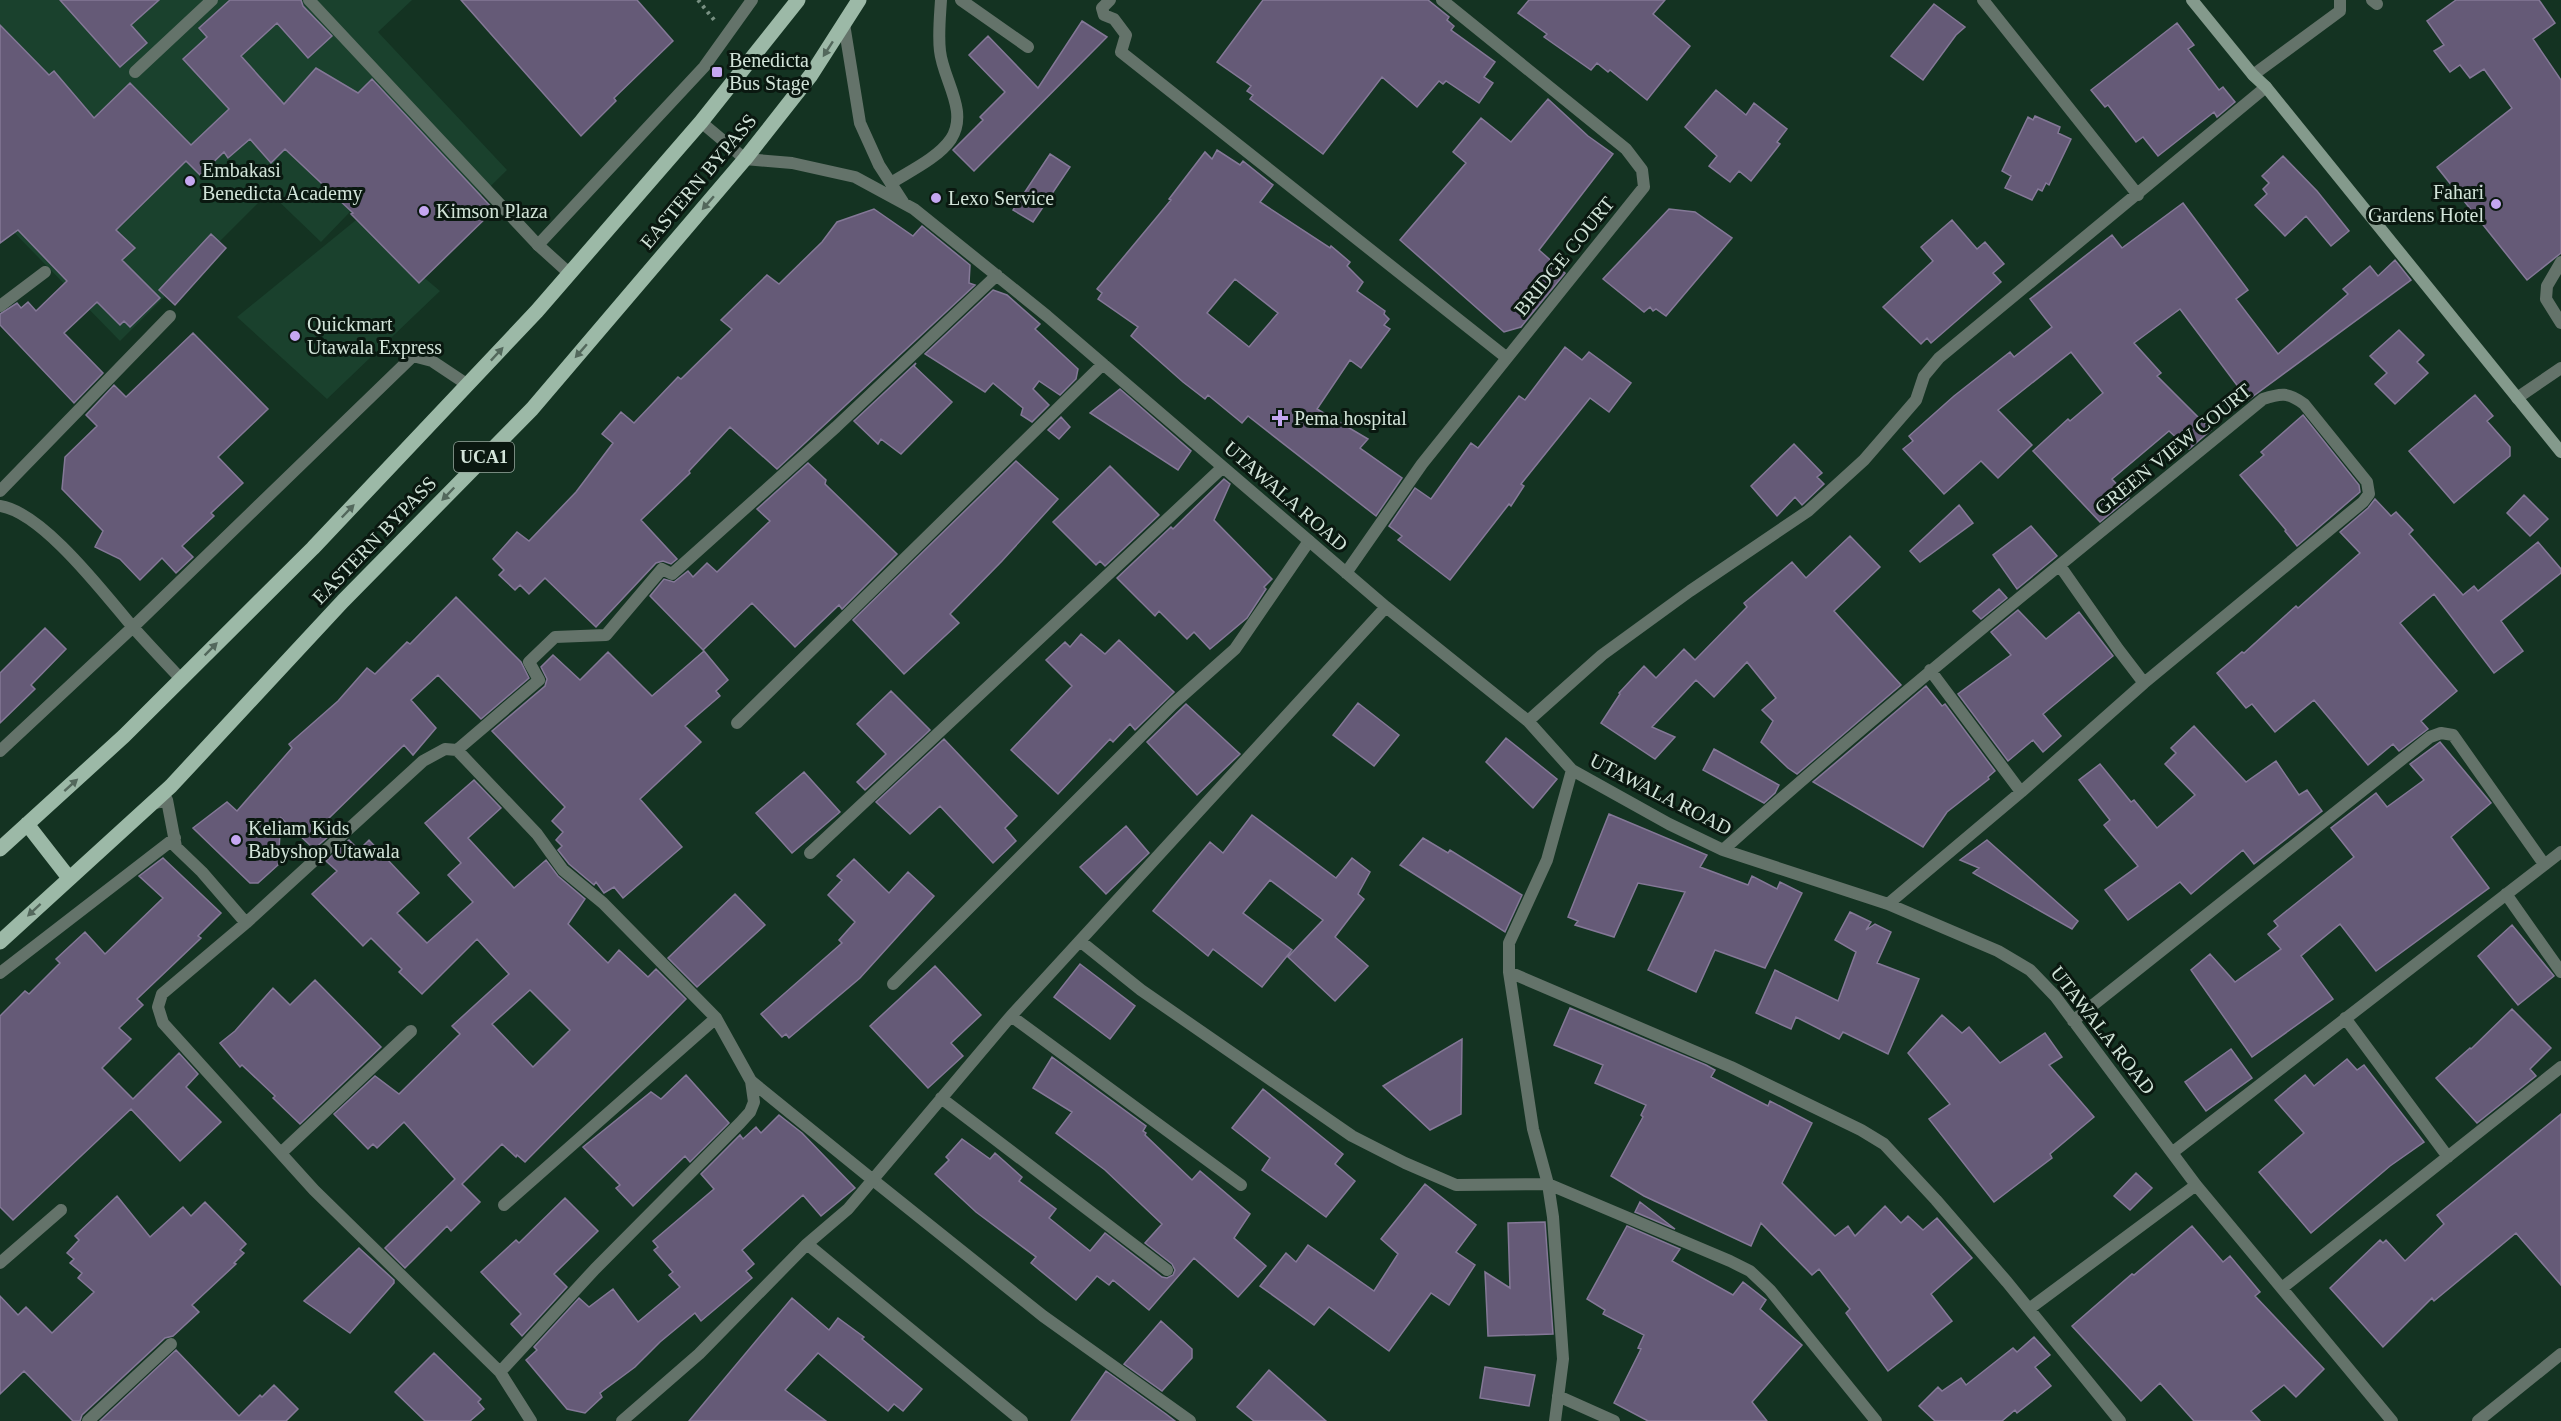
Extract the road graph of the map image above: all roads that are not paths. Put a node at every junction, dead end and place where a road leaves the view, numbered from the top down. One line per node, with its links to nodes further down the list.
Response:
1 (212, 0): 15 (street)
2 (309, 0): 23 (street)
3 (752, 0): 23 (street)
4 (798, 0): 18 (main road, EASTERN BYPASS)
5 (859, 0): 13 (main road, EASTERN BYPASS / UCA1)
6 (941, 0): 20 (street)
7 (962, 0): 14 (street)
8 (1110, 0): 31 (street)
9 (1442, 0): 31 (street, BRIDGE COURT)
10 (1983, 0): 21 (street)
11 (2192, 0): 16 (street)
12 (2340, 0): 16 (street)
13 (844, 24): 19 (main road, EASTERN BYPASS / UCA1, one-way to 19); 20 (street)
14 (1029, 46)
15 (135, 72)
16 (2253, 75): 17 (street)
17 (2266, 87): 21 (street); 35 (street)
18 (701, 122): 19 (street); 26 (main road, EASTERN BYPASS)
19 (745, 159): 22 (street, UTAWALA ROAD); 54 (main road, EASTERN BYPASS / UCA1, one-way to 54)
20 (891, 183): 22 (street)
21 (2138, 195): 48 (street)
22 (903, 203): 27 (street, UTAWALA ROAD)
23 (538, 245): 26 (street)
24 (2561, 262): 30 (street)
25 (45, 272): 28 (street)
26 (569, 273): 34 (main road, EASTERN BYPASS, one-way to 26)
27 (997, 275): 32 (street, UTAWALA ROAD); 50 (street)
28 (0, 306)
29 (170, 316): 38 (street)
30 (2561, 323)
31 (1508, 358): 42 (street, BRIDGE COURT)
32 (1103, 364): 37 (street, UTAWALA ROAD); 49 (street)
33 (2561, 368): 35 (street)
34 (468, 385): 44 (street); 46 (main road, EASTERN BYPASS, one-way to 34)
35 (2517, 398): 36 (street)
36 (2561, 452)
37 (1223, 467): 40 (street, UTAWALA ROAD); 60 (street)
38 (0, 491)
39 (0, 506): 44 (street)
40 (1309, 541): 42 (street, UTAWALA ROAD); 71 (street)
41 (2060, 566): 45 (street, GREEN VIEW COURT); 47 (street); 47 (street, GREEN VIEW COURT)
42 (1346, 573): 43 (street, UTAWALA ROAD)
43 (1386, 607): 48 (street, UTAWALA ROAD); 66 (street)
44 (133, 627): 46 (street); 51 (street)
45 (1930, 670): 53 (street); 58 (street, GREEN VIEW COURT)
46 (181, 679): 55 (main road, EASTERN BYPASS, one-way to 46)
47 (2144, 683): 53 (street, GREEN VIEW COURT)
48 (1528, 721): 52 (street, UTAWALA ROAD)
49 (737, 723)
50 (457, 750): 65 (street); 73 (street)
51 (0, 751)
52 (1572, 770): 58 (street, UTAWALA ROAD); 68 (street)
53 (2021, 792): 64 (street, GREEN VIEW COURT)
54 (152, 804): 56 (street); 62 (main road, EASTERN BYPASS / UCA1)
55 (27, 824): 57 (main road, EASTERN BYPASS); 62 (main road)
56 (175, 838): 65 (street); 70 (street)
57 (0, 849)
58 (1723, 849): 64 (street, UTAWALA ROAD)
59 (2561, 852): 61 (street)
60 (810, 854)
61 (2544, 864): 63 (street); 75 (street)
62 (69, 878): 67 (main road, EASTERN BYPASS / UCA1, one-way to 67)
63 (2506, 894): 69 (street); 74 (street)
64 (1888, 904): 75 (street, UTAWALA ROAD)
65 (246, 923): 81 (street)
66 (1080, 941): 72 (street); 84 (street)
67 (0, 942)
68 (1509, 972): 84 (street); 93 (street)
69 (2561, 972)
70 (0, 973)
71 (893, 984)
72 (1011, 1016): 79 (street); 85 (street)
73 (716, 1018): 78 (street); 87 (street)
74 (2345, 1018): 80 (street); 82 (street)
75 (2073, 1020): 80 (street, UTAWALA ROAD)
76 (411, 1031): 81 (street)
77 (2561, 1067): 82 (street)
78 (751, 1081): 83 (street); 96 (street)
79 (941, 1098): 83 (street); 91 (street)
80 (2173, 1152): 86 (street, UTAWALA ROAD)
81 (280, 1153): 96 (street)
82 (2448, 1157): 92 (street)
83 (873, 1180): 89 (street); 102 (street)
84 (1548, 1184): 97 (street); 105 (street)
85 (1241, 1185)
86 (2196, 1185): 92 (street, UTAWALA ROAD); 93 (street)
87 (504, 1205)
88 (61, 1210): 90 (street)
89 (807, 1244): 100 (street); 101 (street)
90 (0, 1263)
91 (1167, 1270)
92 (2282, 1288): 107 (street, UTAWALA ROAD)
93 (2029, 1309): 106 (street)
94 (171, 1344): 98 (street)
95 (2561, 1354): 108 (street)
96 (500, 1372): 99 (street)
97 (1558, 1396): 103 (street); 104 (street)
98 (88, 1421)
99 (531, 1421)
100 (622, 1421)
101 (1022, 1421)
102 (1190, 1421)
103 (1555, 1421)
104 (1614, 1421)
105 (1876, 1421)
106 (2120, 1421)
107 (2392, 1421)
108 (2478, 1421)

